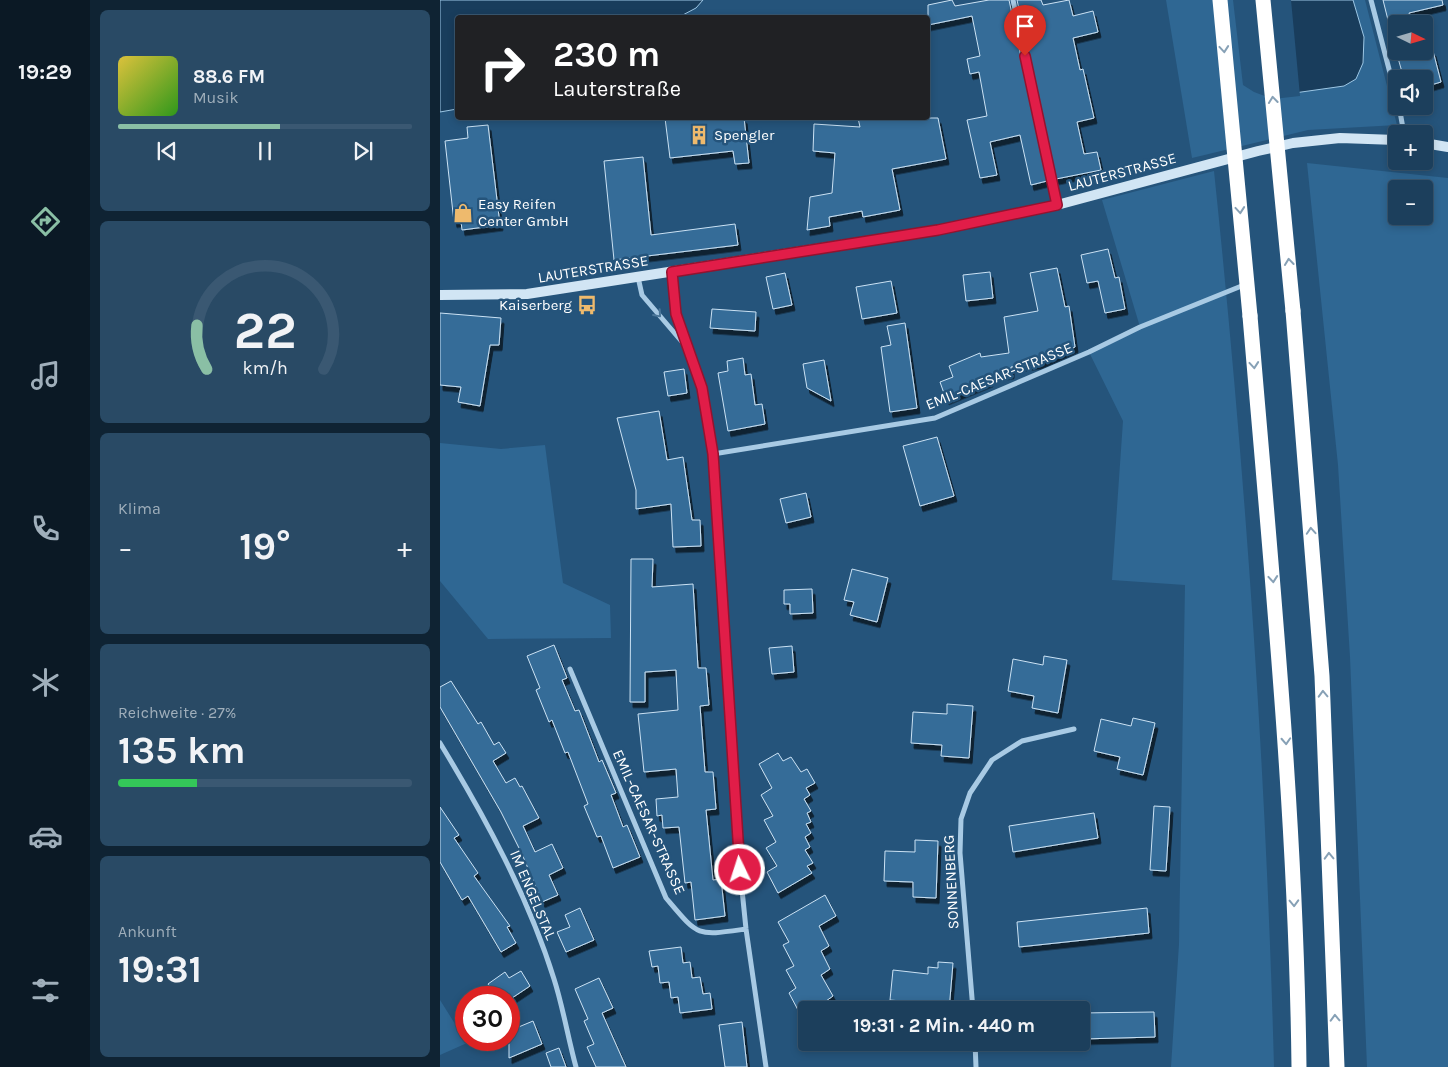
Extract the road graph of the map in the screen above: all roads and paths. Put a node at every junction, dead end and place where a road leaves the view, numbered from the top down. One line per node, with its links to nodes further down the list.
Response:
1 (1013, 0): 9 (street)
2 (1220, 0): 25 (highway, one-way to 25, bridge)
3 (1263, 0): 26 (highway, one-way to 3, bridge)
4 (1370, 0): 5 (street)
5 (1389, 70)
6 (1388, 140): 9 (main road, LAUTERSTRASSE)
7 (1433, 144): 8 (main road)
8 (1448, 147)
9 (1057, 205): 10 (main road, LAUTERSTRASSE)
10 (672, 272): 11 (main road, LAUTERSTRASSE); 14 (street)
11 (638, 277): 13 (main road, LAUTERSTRASSE); 14 (street, one-way to 14)
12 (1253, 281): 15 (street, EMIL-CAESAR-STRASSE)
13 (440, 295)
14 (686, 346): 15 (street)
15 (713, 454): 19 (street)
16 (570, 669): 19 (street, EMIL-CAESAR-STRASSE)
17 (1074, 729): 20 (street, SONNENBERG)
18 (440, 744): 22 (street, IM ENGELSTAL)
19 (746, 930): 23 (street)
20 (972, 1001)
21 (975, 1051): 24 (street)
22 (576, 1067)
23 (766, 1067)
24 (976, 1067)
25 (1299, 1067)
26 (1337, 1067)

